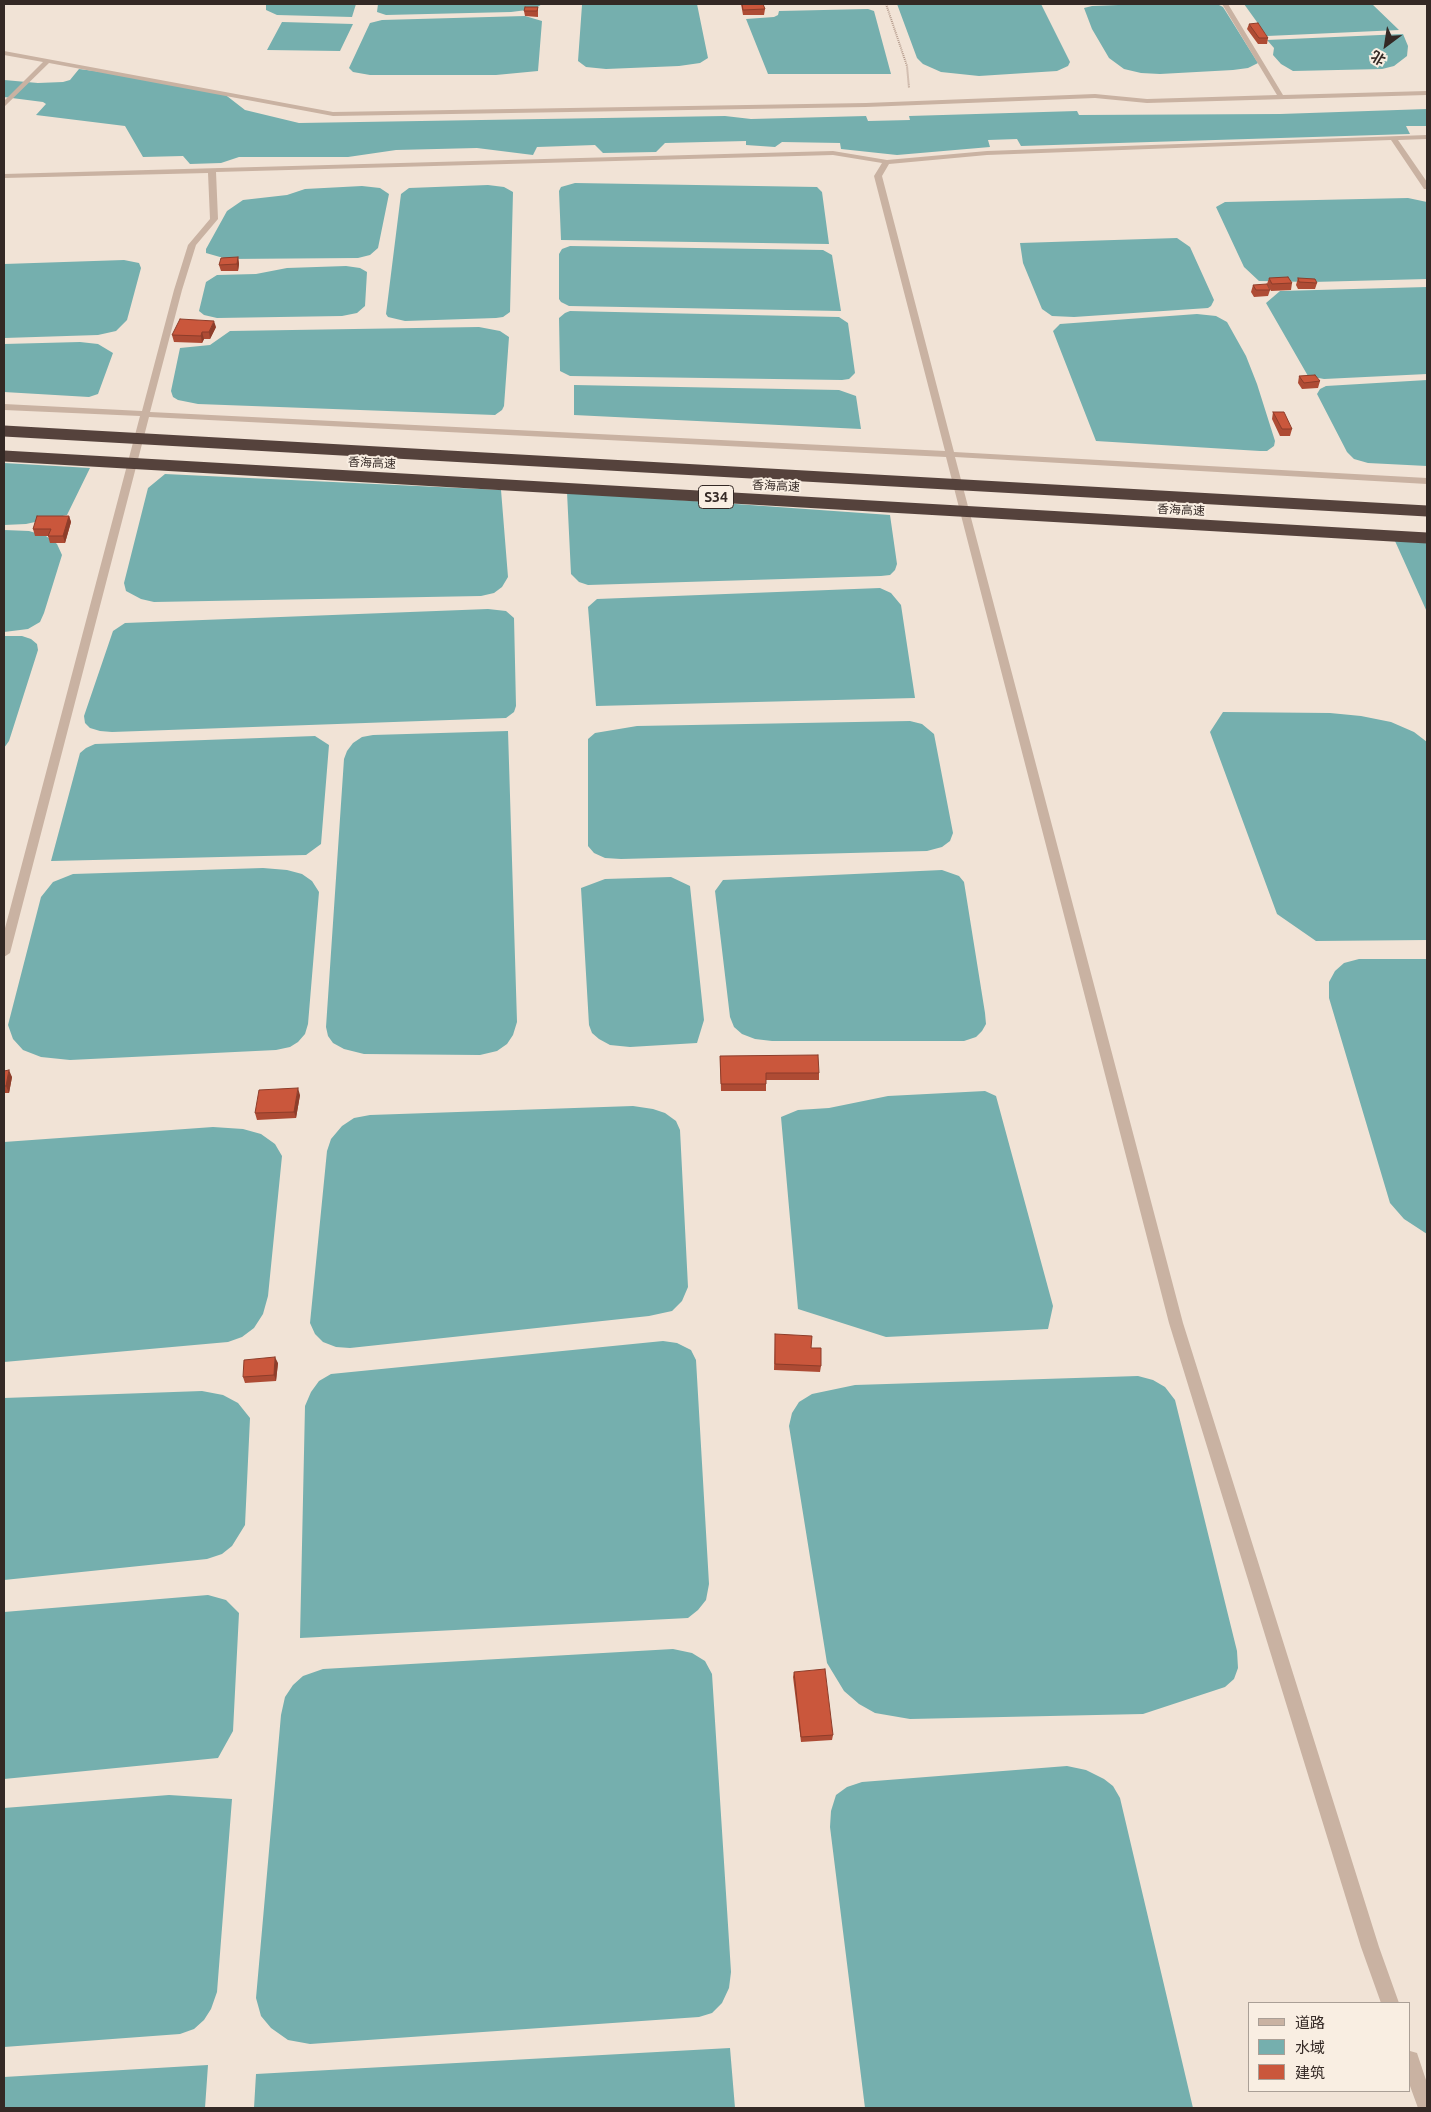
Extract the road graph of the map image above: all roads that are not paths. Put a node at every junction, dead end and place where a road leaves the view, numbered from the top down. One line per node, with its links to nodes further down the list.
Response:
1 (1225, 4): 5 (street)
2 (4, 53): 3 (street)
3 (48, 61): 5 (street); 6 (street)
4 (1427, 93): 5 (street)
5 (1281, 97)
6 (4, 105)
7 (1427, 137): 8 (street)
8 (1393, 138): 9 (street); 12 (street)
9 (888, 162): 10 (street); 16 (street)
10 (212, 171): 11 (street); 14 (street)
11 (4, 176)
12 (1427, 187)
13 (4, 406): 14 (street)
14 (145, 414): 16 (street); 21 (street)
15 (4, 431): 19 (highway, 香海高速 / S34, bridge)
16 (950, 454): 18 (street); 22 (street)
17 (4, 456): 20 (highway, 香海高速 / S34, bridge)
18 (1427, 481)
19 (1427, 510)
20 (1427, 538)
21 (4, 953)
22 (1390, 2002)
23 (1411, 2063): 24 (street)
24 (1427, 2108)

